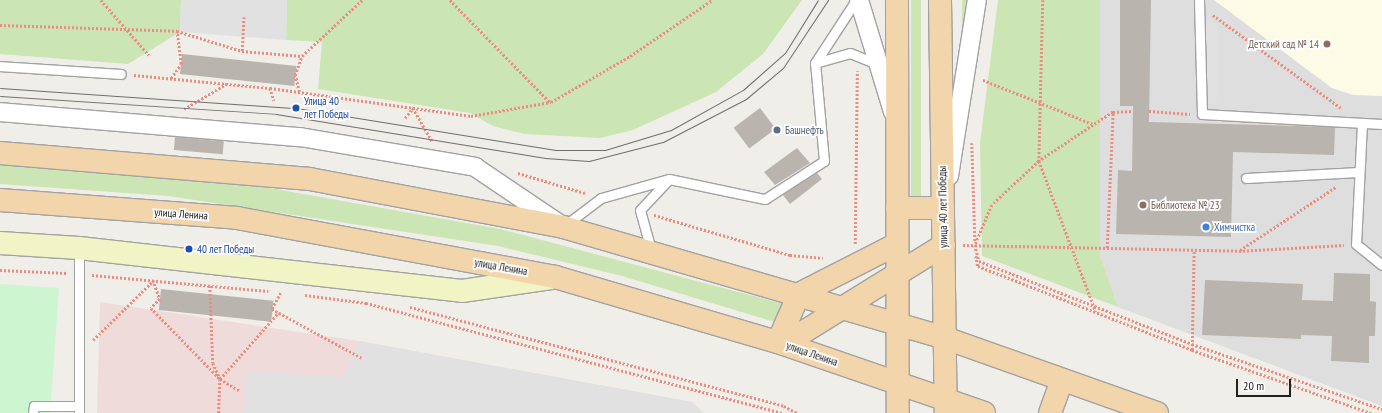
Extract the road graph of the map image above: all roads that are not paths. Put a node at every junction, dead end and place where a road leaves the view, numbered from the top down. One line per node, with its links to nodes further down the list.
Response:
1 (857, 0): 6 (lane); 7 (street)
2 (897, 0): 11 (main road)
3 (940, 0): 20 (main road, улица 40 лет Победы)
4 (977, 0): 20 (street)
5 (1199, 2): 12 (lane)
6 (814, 63): 7 (lane); 17 (lane)
7 (879, 65): 11 (street)
8 (0, 66): 9 (lane)
9 (121, 74)
10 (0, 112): 21 (street)
11 (897, 123): 19 (main road)
12 (1362, 123): 13 (lane); 15 (lane)
13 (1382, 124)
14 (0, 153): 21 (main road)
15 (1358, 172): 16 (lane); 27 (lane)
16 (1246, 178)
17 (669, 179): 21 (lane); 25 (lane)
18 (0, 200): 29 (main road, улица Ленина)
19 (898, 208): 20 (main road); 23 (main road)
20 (943, 208): 24 (main road, улица 40 лет Победы)
21 (563, 227): 25 (main road)
22 (0, 243): 26 (street)
23 (897, 244): 28 (main road); 30 (main road)
24 (944, 245): 28 (main road); 33 (main road, улица 40 лет Победы)
25 (651, 250): 30 (main road)
26 (79, 263): 29 (street); 38 (lane)
27 (1382, 265)
28 (897, 275): 31 (main road); 32 (main road)
29 (555, 277): 34 (main road, улица Ленина)
30 (798, 294): 31 (main road); 34 (main road)
31 (846, 308): 32 (main road); 34 (main road)
32 (897, 324): 33 (main road); 36 (main road)
33 (945, 338): 35 (main road); 37 (main road, улица 40 лет Победы)
34 (781, 343): 36 (main road, улица Ленина)
35 (1062, 380): 42 (main road); 43 (main road)
36 (898, 383): 37 (main road, улица Ленина); 40 (main road)
37 (946, 406): 41 (main road, улица Ленина)
38 (79, 409): 39 (lane)
39 (33, 413)
40 (898, 413)
41 (984, 413)
42 (1050, 413)
43 (1157, 413)

